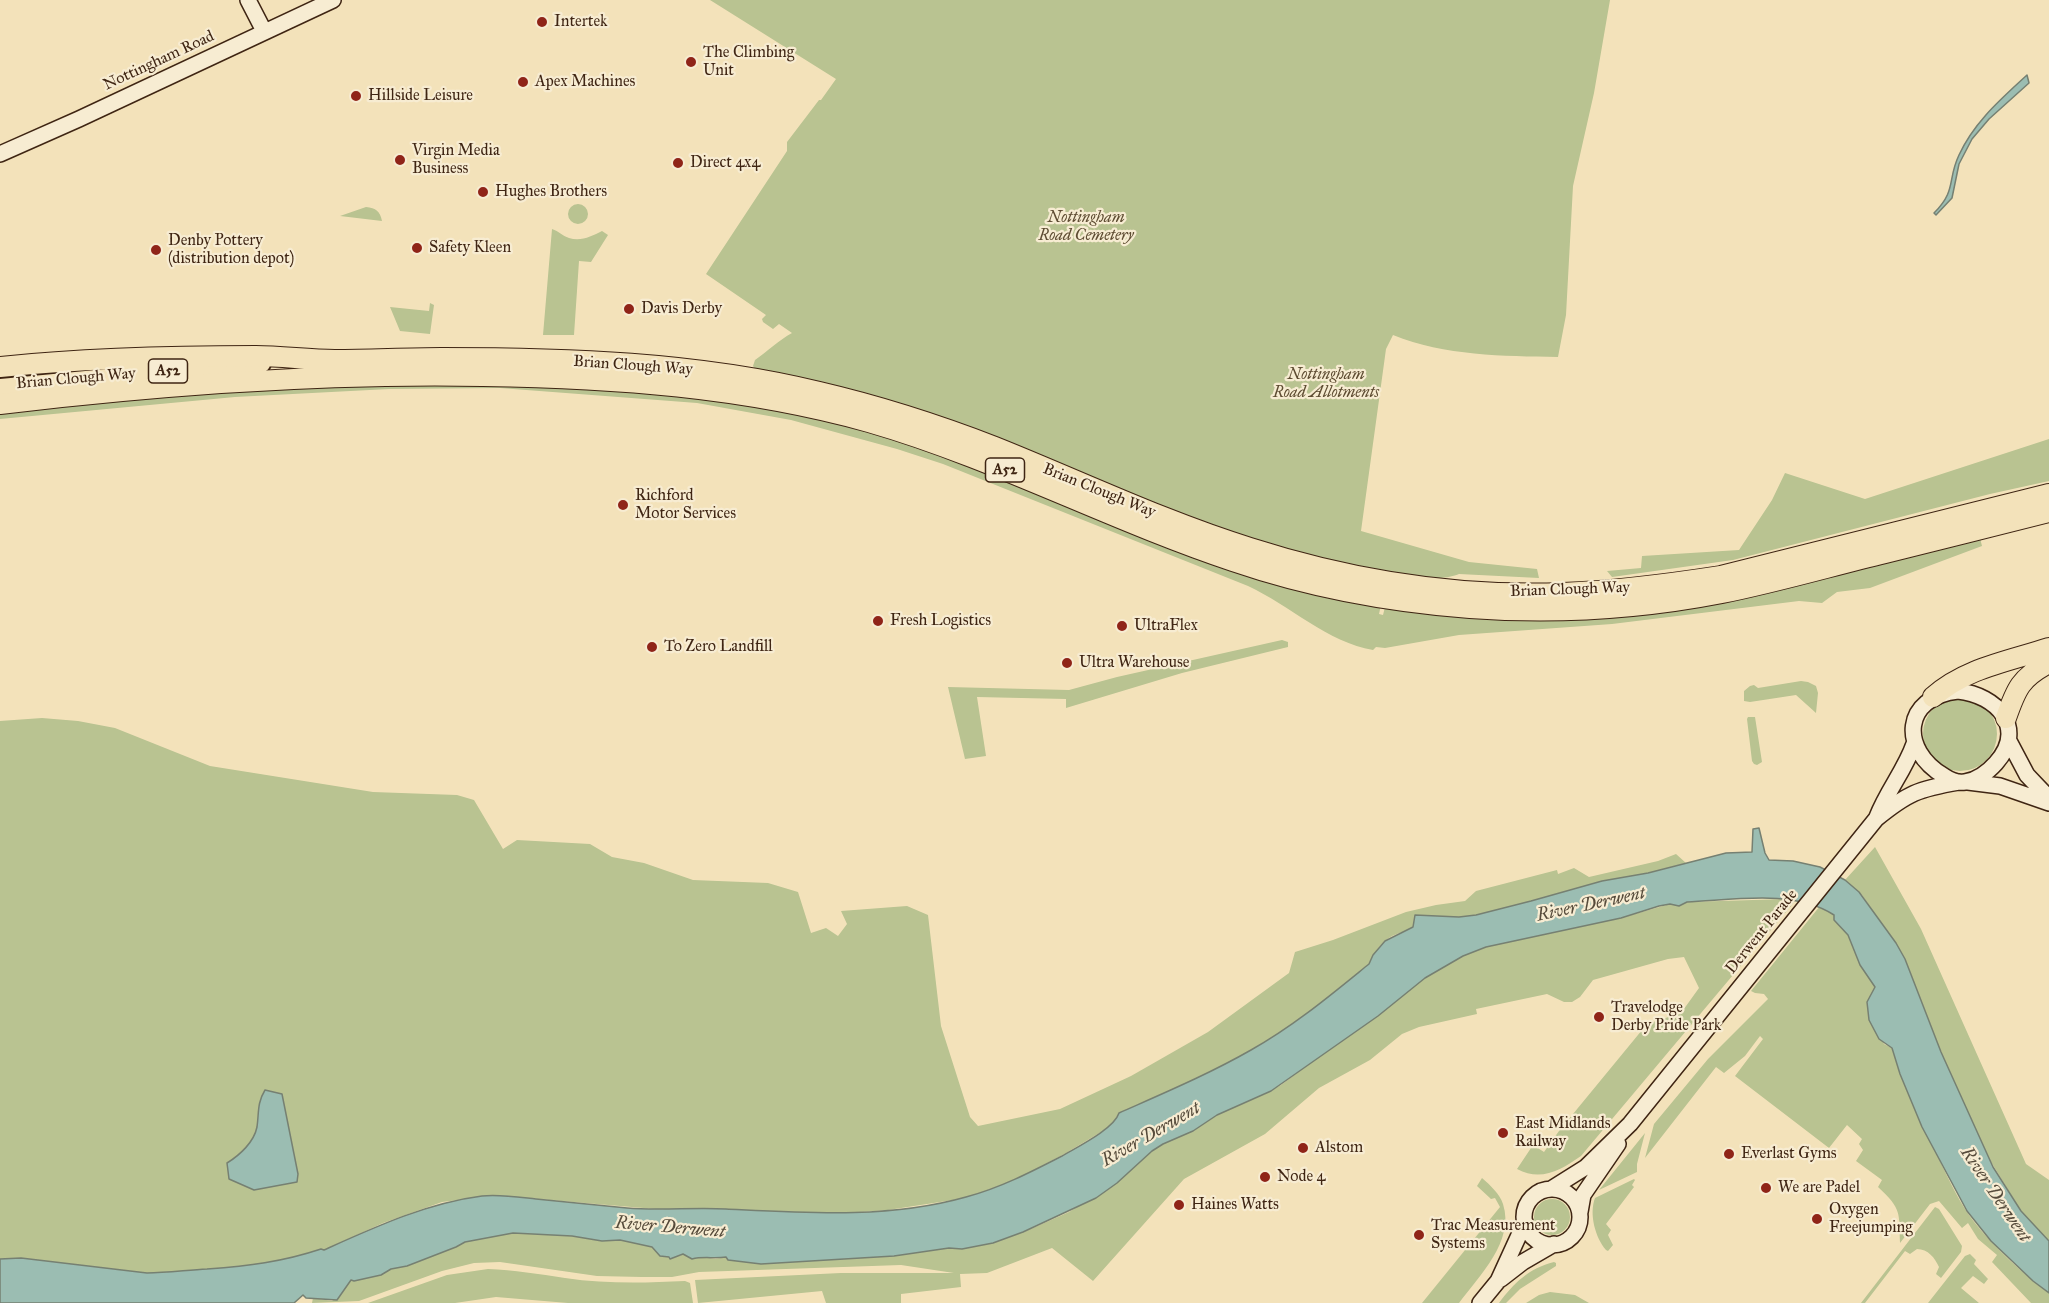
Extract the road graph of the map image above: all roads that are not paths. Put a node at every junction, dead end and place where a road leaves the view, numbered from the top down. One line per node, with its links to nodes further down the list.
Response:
1 (248, 0): 3 (street)
2 (333, 0): 3 (street, Nottingham Road)
3 (264, 31): 4 (street, Nottingham Road)
4 (1, 152)
5 (336, 360): 6 (highway); 7 (main road, Brian Clough Way / A52); 9 (highway, Brian Clough Way / A52)
6 (0, 368)
7 (0, 387)
8 (0, 404): 12 (highway, Brian Clough Way / A52)
9 (2049, 494)
10 (2049, 512): 12 (highway, Brian Clough Way / A52)
11 (2049, 523): 12 (highway)
12 (1968, 532)
13 (2049, 648): 15 (highway)
14 (2049, 663): 16 (highway)
15 (1933, 697): 16 (street); 18 (street)
16 (2006, 718): 17 (street)
17 (2009, 741): 19 (street); 20 (street)
18 (1914, 744): 19 (street); 22 (street, Derwent Parade)
19 (1963, 782): 21 (street); 22 (street, Derwent Parade)
20 (2049, 798)
21 (2049, 803)
22 (1874, 822): 23 (street, Derwent Parade)
23 (1630, 1124): 24 (street, Derwent Parade); 25 (street, Derwent Parade)
24 (1551, 1190): 25 (street); 26 (street)
25 (1580, 1212): 27 (street)
26 (1525, 1222): 27 (street); 28 (street)
27 (1554, 1245): 28 (street)
28 (1498, 1281): 29 (street)
29 (1480, 1303)

